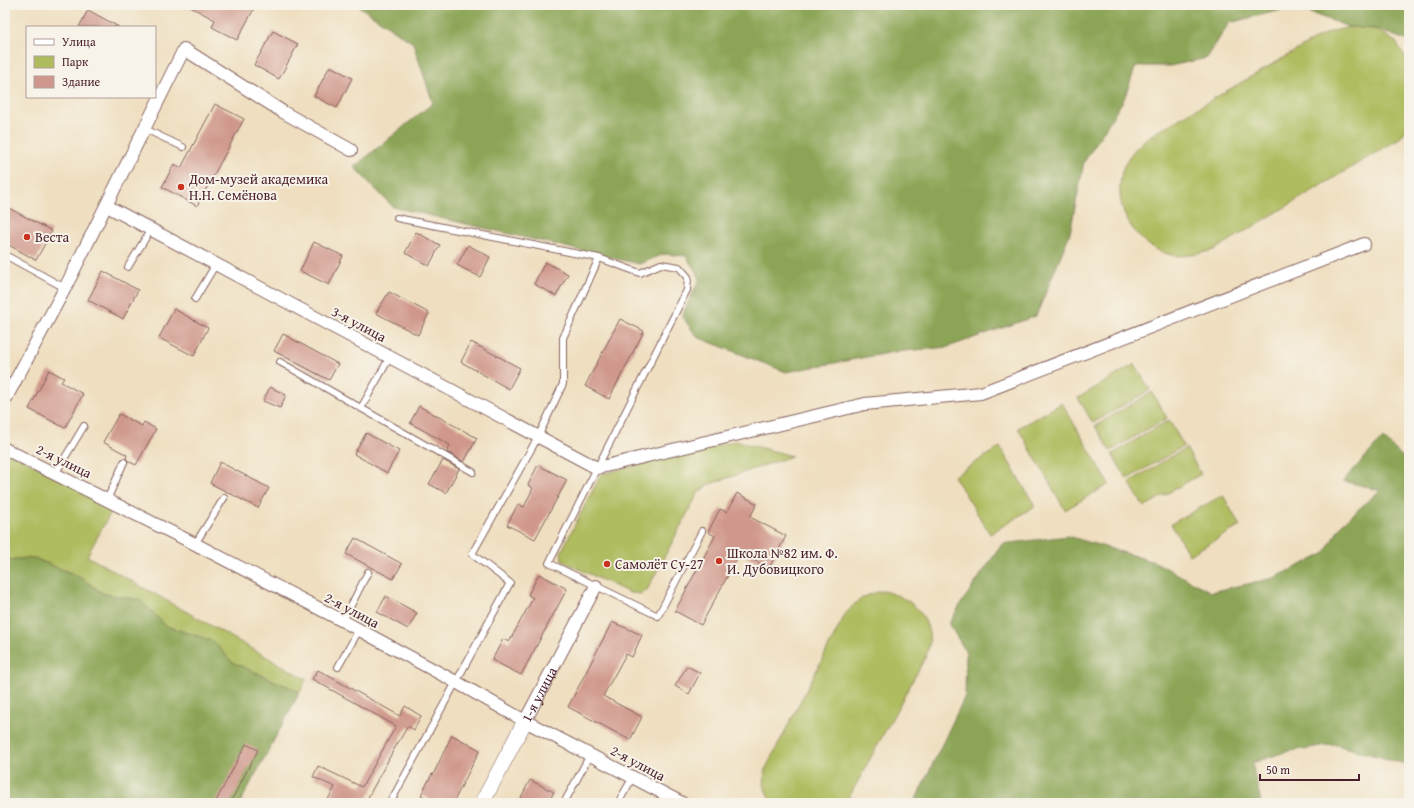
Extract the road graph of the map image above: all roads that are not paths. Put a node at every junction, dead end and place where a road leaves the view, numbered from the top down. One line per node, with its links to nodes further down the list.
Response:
1 (144, 130): 2 (lane); 3 (street); 4 (street)
2 (183, 146)
3 (351, 150)
4 (107, 206): 6 (street, 3-я улица); 12 (street)
5 (397, 218): 9 (lane)
6 (151, 229): 10 (street, 3-я улица); 11 (lane)
7 (1364, 244): 22 (street)
8 (5, 255): 12 (lane)
9 (599, 258): 19 (lane); 22 (lane)
10 (216, 264): 13 (lane); 14 (street, 3-я улица)
11 (128, 267)
12 (65, 288): 16 (street)
13 (196, 299)
14 (390, 357): 17 (lane); 19 (street, 3-я улица)
15 (280, 362): 17 (lane)
16 (5, 400)
17 (361, 408): 23 (lane)
18 (84, 426): 24 (lane)
19 (538, 437): 22 (street, 3-я улица); 34 (lane)
20 (5, 449): 24 (street, 2-я улица)
21 (124, 462): 26 (lane)
22 (597, 468): 30 (lane)
23 (473, 472)
24 (55, 474): 26 (street, 2-я улица)
25 (224, 498): 28 (lane)
26 (107, 500): 28 (street, 2-я улица)
27 (702, 531): 30 (lane)
28 (195, 544): 31 (street, 2-я улица)
29 (368, 572): 31 (lane)
30 (596, 586): 35 (street, 1-я улица)
31 (343, 621): 32 (street, 2-я улица)
32 (359, 630): 33 (lane); 34 (street, 2-я улица)
33 (338, 666)
34 (456, 682): 35 (street, 2-я улица); 38 (lane)
35 (525, 722): 36 (street, 2-я улица); 39 (street, 1-я улица)
36 (590, 755): 37 (street, 2-я улица); 40 (lane)
37 (632, 777): 41 (lane); 42 (street, 2-я улица)
38 (390, 803)
39 (482, 803)
40 (564, 803)
41 (618, 803)
42 (682, 803)

